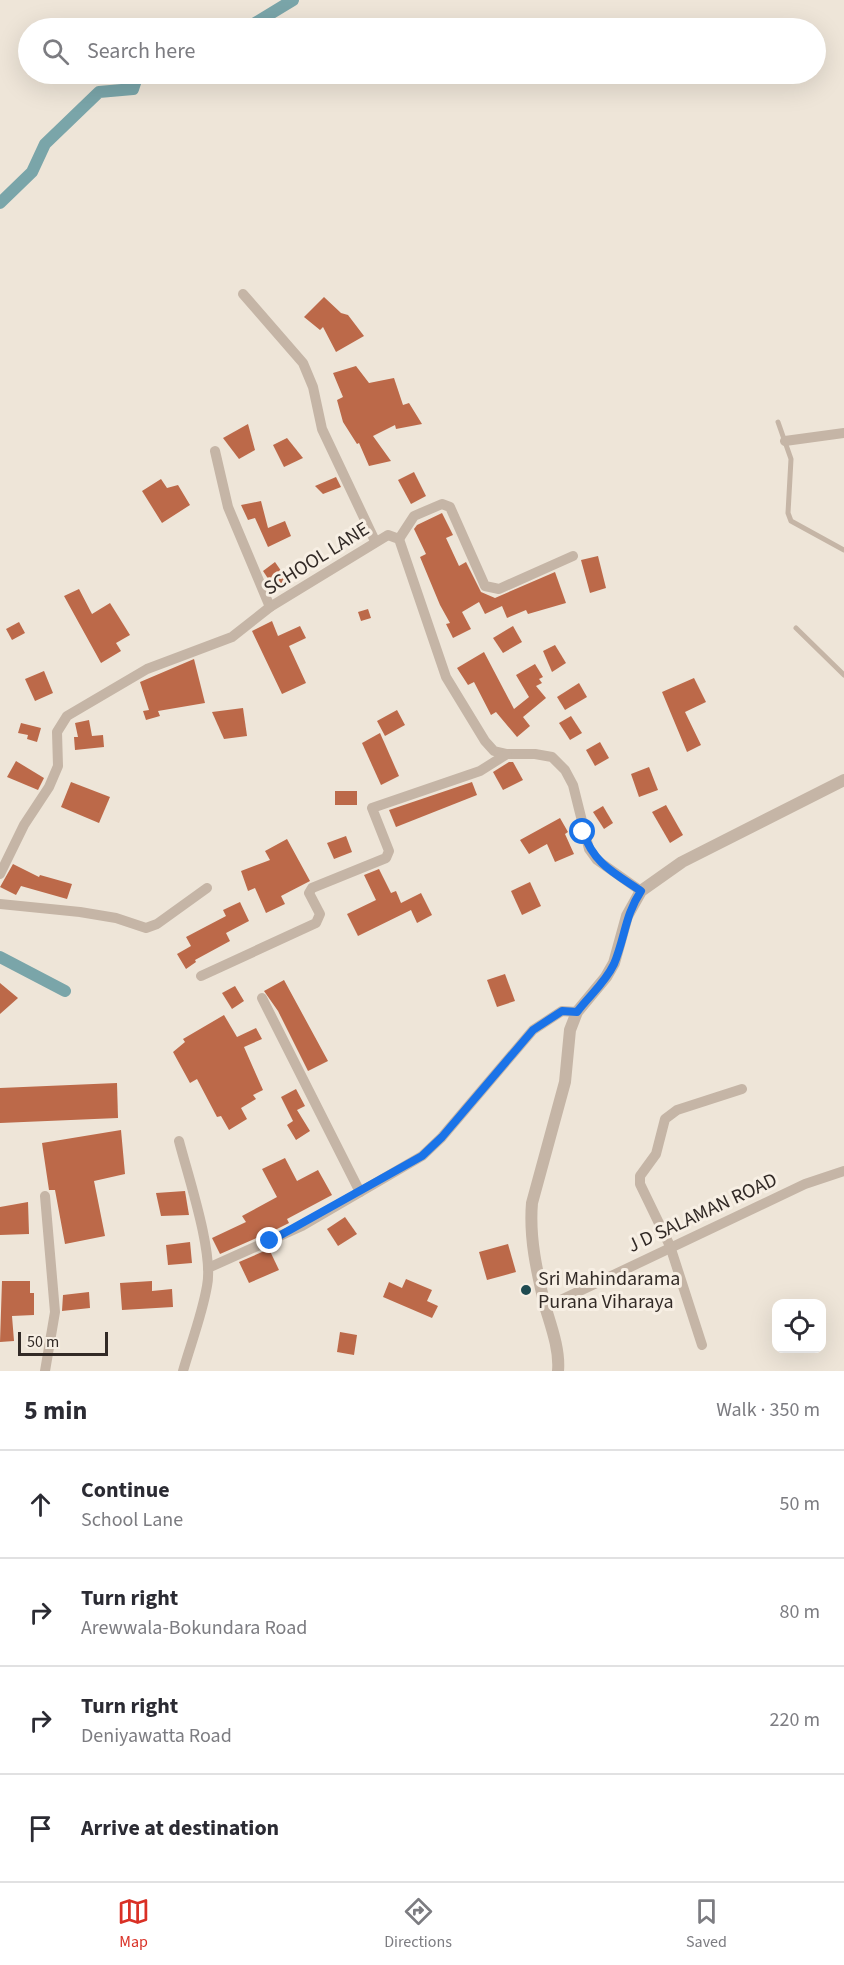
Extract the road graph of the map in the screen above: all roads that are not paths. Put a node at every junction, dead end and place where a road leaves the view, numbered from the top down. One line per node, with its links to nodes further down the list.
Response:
1 (243, 294): 7 (street)
2 (778, 422): 4 (lane)
3 (844, 433): 4 (street)
4 (785, 441): 8 (lane)
5 (215, 451): 10 (street)
6 (399, 539): 7 (street, SCHOOL LANE); 9 (street); 13 (street, SCHOOL LANE)
7 (375, 541): 10 (street, SCHOOL LANE)
8 (844, 550)
9 (573, 556)
10 (270, 607): 15 (street, SCHOOL LANE)
11 (796, 628): 12 (lane)
12 (844, 675)
13 (507, 754): 17 (street); 19 (street)
14 (844, 780): 17 (street)
15 (0, 874)
16 (207, 888): 18 (street)
17 (641, 891): 21 (street)
18 (0, 904)
19 (201, 976)
20 (262, 998): 25 (street)
21 (577, 1012): 25 (street); 29 (street)
22 (742, 1089): 27 (street)
23 (179, 1141): 28 (street)
24 (844, 1171): 27 (street, J D SALAMAN ROAD)
25 (360, 1192): 28 (street)
26 (45, 1196): 31 (street)
27 (670, 1246): 29 (street, J D SALAMAN ROAD); 30 (street)
28 (208, 1268): 32 (street)
29 (546, 1307): 33 (street)
30 (702, 1345)
31 (45, 1371)
32 (183, 1371)
33 (558, 1371)

